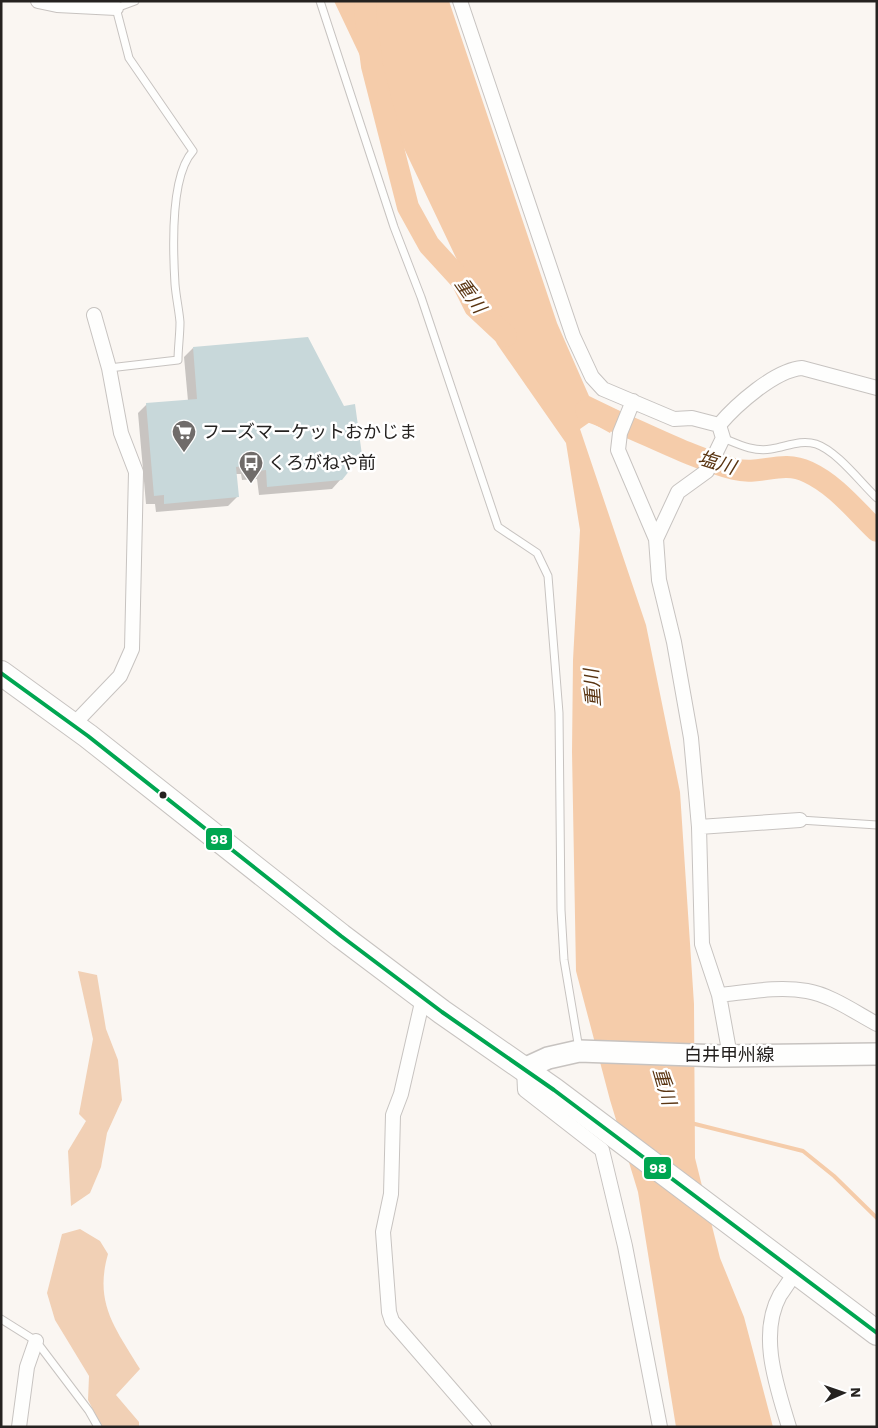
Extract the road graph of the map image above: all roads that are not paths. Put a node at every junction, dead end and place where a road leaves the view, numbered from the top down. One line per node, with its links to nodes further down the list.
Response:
1 (38, 1): 5 (street)
2 (134, 1): 5 (lane)
3 (320, 1): 21 (lane)
4 (460, 1): 9 (street)
5 (116, 8): 7 (lane)
6 (94, 315): 7 (street)
7 (109, 368): 14 (street)
8 (877, 388): 10 (street)
9 (633, 401): 10 (street); 12 (street)
10 (721, 431): 11 (lane); 12 (street)
11 (877, 498)
12 (656, 539): 16 (street)
13 (1, 673): 14 (highway)
14 (73, 725): 19 (highway)
15 (800, 820): 16 (street); 17 (lane)
16 (700, 826): 18 (street)
17 (877, 826)
18 (719, 995): 20 (street); 23 (street)
19 (423, 998): 24 (highway); 31 (street)
20 (877, 1024)
21 (579, 1052): 23 (main road, 白井甲州線); 24 (main road, 白井甲州線)
22 (877, 1054): 23 (main road, 白井甲州線)
23 (726, 1056)
24 (524, 1070): 25 (highway); 32 (street)
25 (791, 1269): 27 (highway); 33 (street)
26 (1, 1319): 28 (lane)
27 (877, 1333)
28 (36, 1341): 29 (street); 30 (lane)
29 (19, 1427)
30 (98, 1427)
31 (484, 1427)
32 (660, 1427)
33 (789, 1427)

